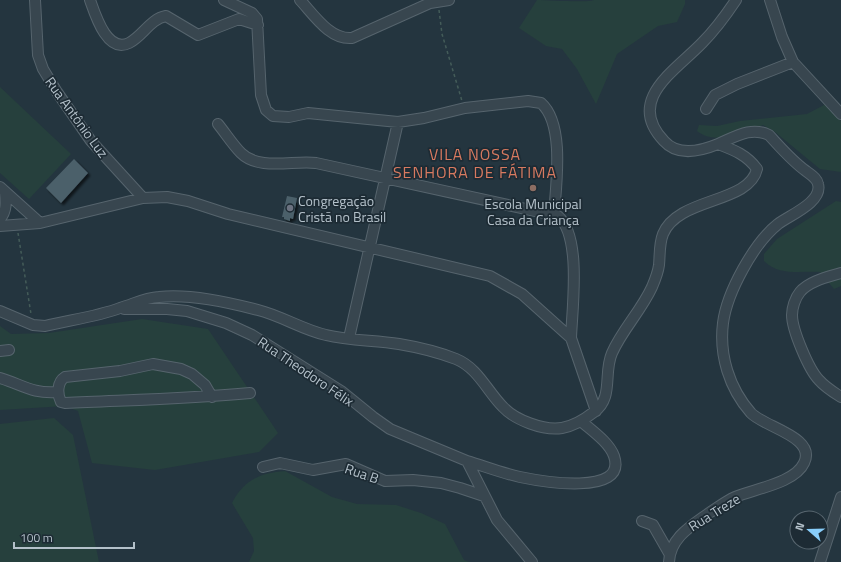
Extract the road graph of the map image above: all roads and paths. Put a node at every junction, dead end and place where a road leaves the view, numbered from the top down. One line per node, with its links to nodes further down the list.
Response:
1 (36, 0): 19 (street, Rua Antônio Luz)
2 (90, 0): 9 (street)
3 (224, 0): 9 (street)
4 (300, 0): 8 (street)
5 (449, 0): 8 (street)
6 (736, 0): 16 (street)
7 (770, 0): 10 (street)
8 (438, 2): 11 (path)
9 (258, 25): 14 (street)
10 (793, 62): 12 (street); 13 (street)
11 (465, 108): 14 (street); 20 (street)
12 (706, 110)
13 (841, 114)
14 (398, 122): 17 (street)
15 (218, 124): 17 (street)
16 (718, 144): 37 (street); 44 (street, Rua Treze)
17 (384, 177): 20 (street); 25 (street)
18 (2, 190): 21 (street); 22 (street)
19 (143, 198): 22 (street); 25 (street)
20 (554, 214): 31 (street)
21 (0, 219)
22 (40, 223): 23 (street)
23 (17, 225): 24 (street); 29 (path)
24 (0, 226)
25 (370, 248): 30 (street); 31 (street)
26 (841, 273): 36 (street)
27 (120, 308): 29 (street); 30 (street); 39 (street, Rua Theodoro Félix)
28 (0, 311): 29 (street)
29 (33, 325)
30 (345, 338): 38 (street)
31 (571, 338): 37 (street)
32 (0, 378): 33 (street)
33 (58, 392): 35 (street); 35 (street)
34 (250, 393): 35 (street)
35 (212, 397)
36 (841, 397)
37 (596, 411): 38 (street)
38 (581, 421): 39 (street, Rua Theodoro Félix)
39 (467, 461): 41 (street)
40 (263, 467): 41 (street, Rua B)
41 (484, 496): 45 (street)
42 (841, 497): 46 (street)
43 (642, 521): 44 (street)
44 (669, 557)
45 (532, 562)
46 (820, 562)

